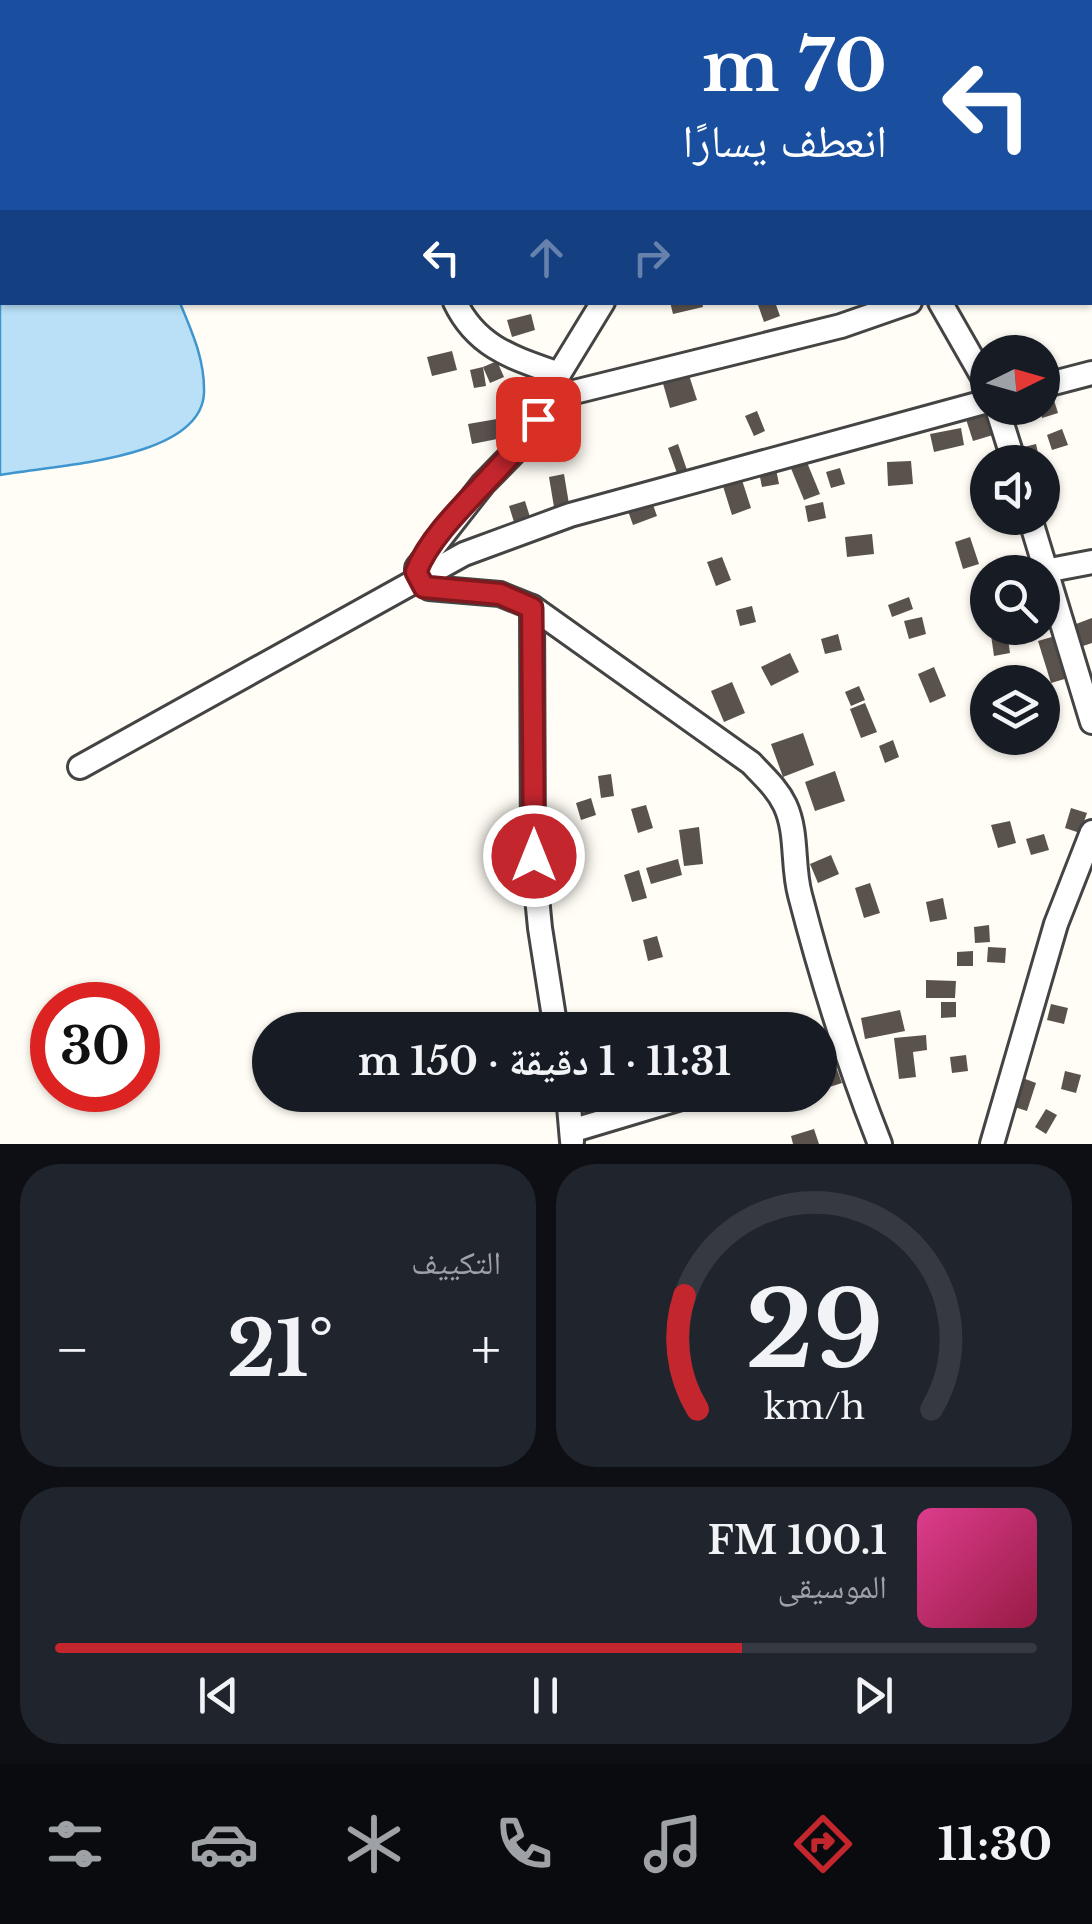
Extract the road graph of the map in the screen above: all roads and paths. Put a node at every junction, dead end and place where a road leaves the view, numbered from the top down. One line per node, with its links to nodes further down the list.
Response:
1 (457, 305): 7 (street)
2 (601, 305): 7 (street)
3 (901, 305): 9 (street)
4 (942, 305): 5 (street)
5 (970, 355)
6 (1092, 373): 8 (street)
7 (558, 374): 9 (street)
8 (1060, 381)
9 (550, 398): 13 (street)
10 (970, 406): 13 (street)
11 (1092, 562): 12 (street)
12 (1060, 568)
13 (418, 578): 14 (street); 17 (street)
14 (532, 608): 19 (street); 20 (street)
15 (1060, 619): 16 (street)
16 (1092, 722)
17 (80, 767)
18 (1092, 832): 26 (street)
19 (553, 1012)
20 (843, 1048): 21 (street); 25 (street)
21 (837, 1050)
22 (570, 1112): 24 (street)
23 (643, 1112): 24 (street)
24 (573, 1137)
25 (880, 1144)
26 (992, 1144)

